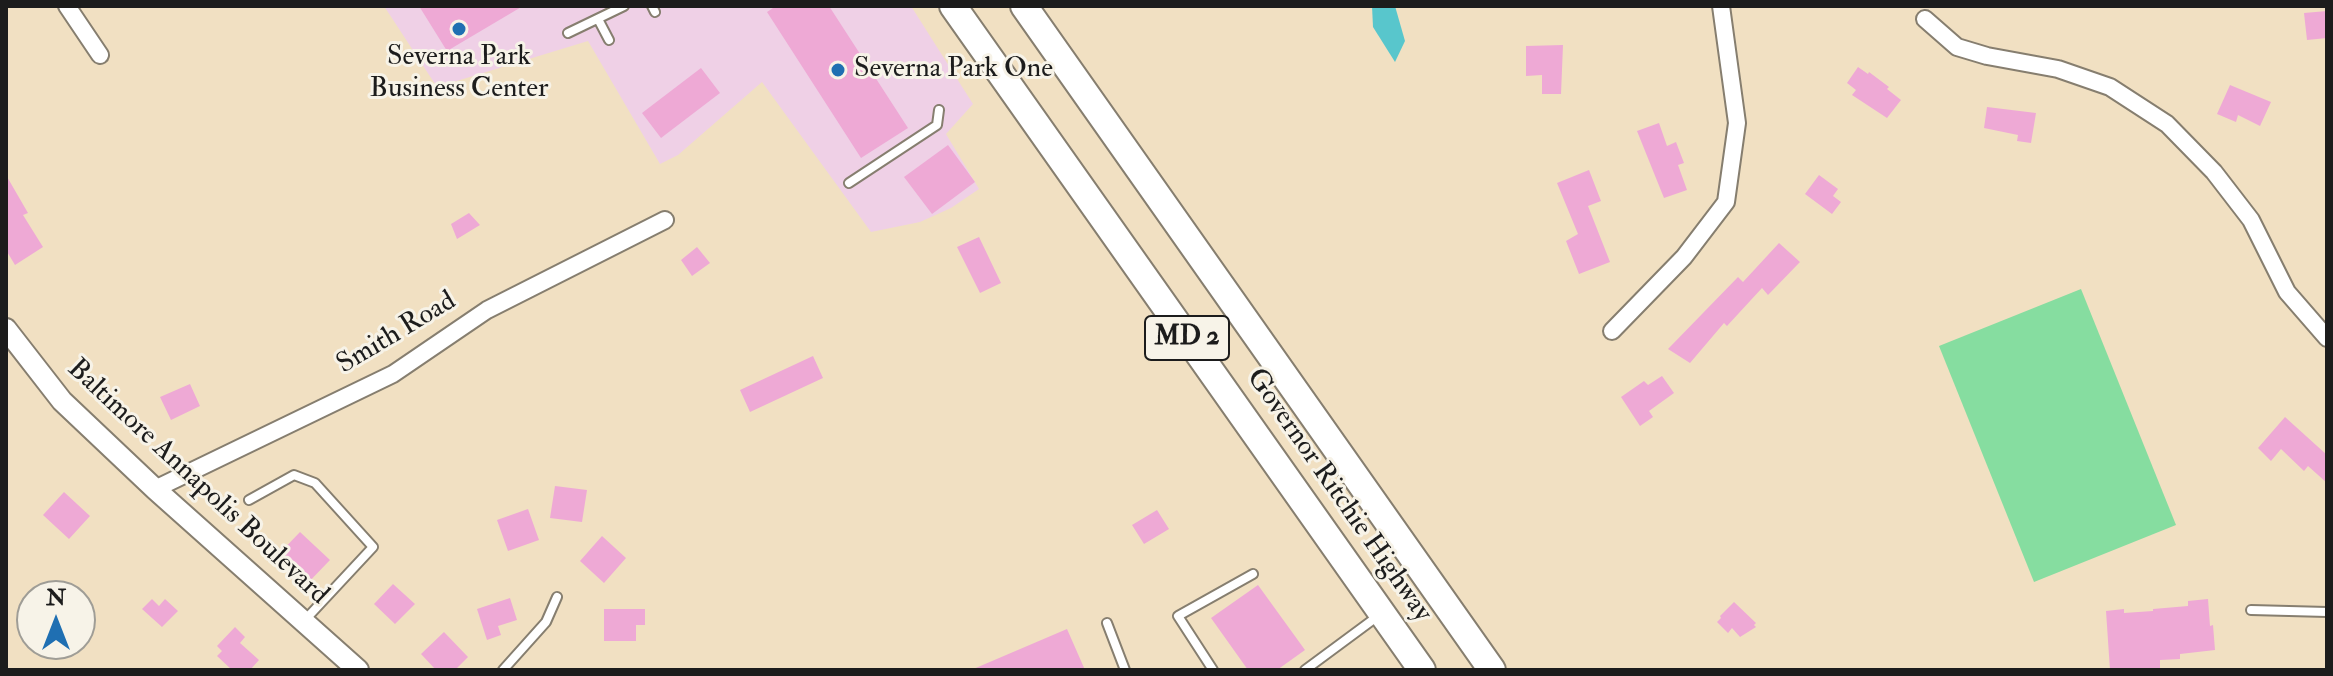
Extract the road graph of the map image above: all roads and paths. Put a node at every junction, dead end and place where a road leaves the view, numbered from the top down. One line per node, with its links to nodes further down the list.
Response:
1 (67, 6): 10 (street)
2 (624, 6): 6 (lane)
3 (953, 6): 23 (highway, Governor Ritchie Highway / MD 2)
4 (1024, 6): 32 (highway, Governor Ritchie Highway / MD 2)
5 (1721, 6): 15 (street)
6 (598, 19): 8 (lane); 9 (lane)
7 (1925, 19): 16 (street)
8 (568, 33)
9 (609, 40)
10 (100, 55)
11 (939, 110): 12 (lane)
12 (849, 183)
13 (665, 220): 17 (street, Smith Road)
14 (6, 329): 17 (street, Baltimore Annapolis Boulevard)
15 (1612, 331)
16 (2327, 338)
17 (155, 489): 24 (street, Baltimore Annapolis Boulevard)
18 (249, 500): 24 (lane)
19 (1253, 574): 29 (lane)
20 (557, 597): 27 (lane)
21 (2251, 610): 22 (lane)
22 (2327, 612)
23 (1382, 614): 30 (lane); 31 (highway, Governor Ritchie Highway / MD 2)
24 (304, 622): 26 (street, Baltimore Annapolis Boulevard)
25 (1107, 623): 28 (lane)
26 (358, 670)
27 (503, 670)
28 (1125, 670)
29 (1213, 670)
30 (1305, 670)
31 (1422, 670)
32 (1492, 670)

